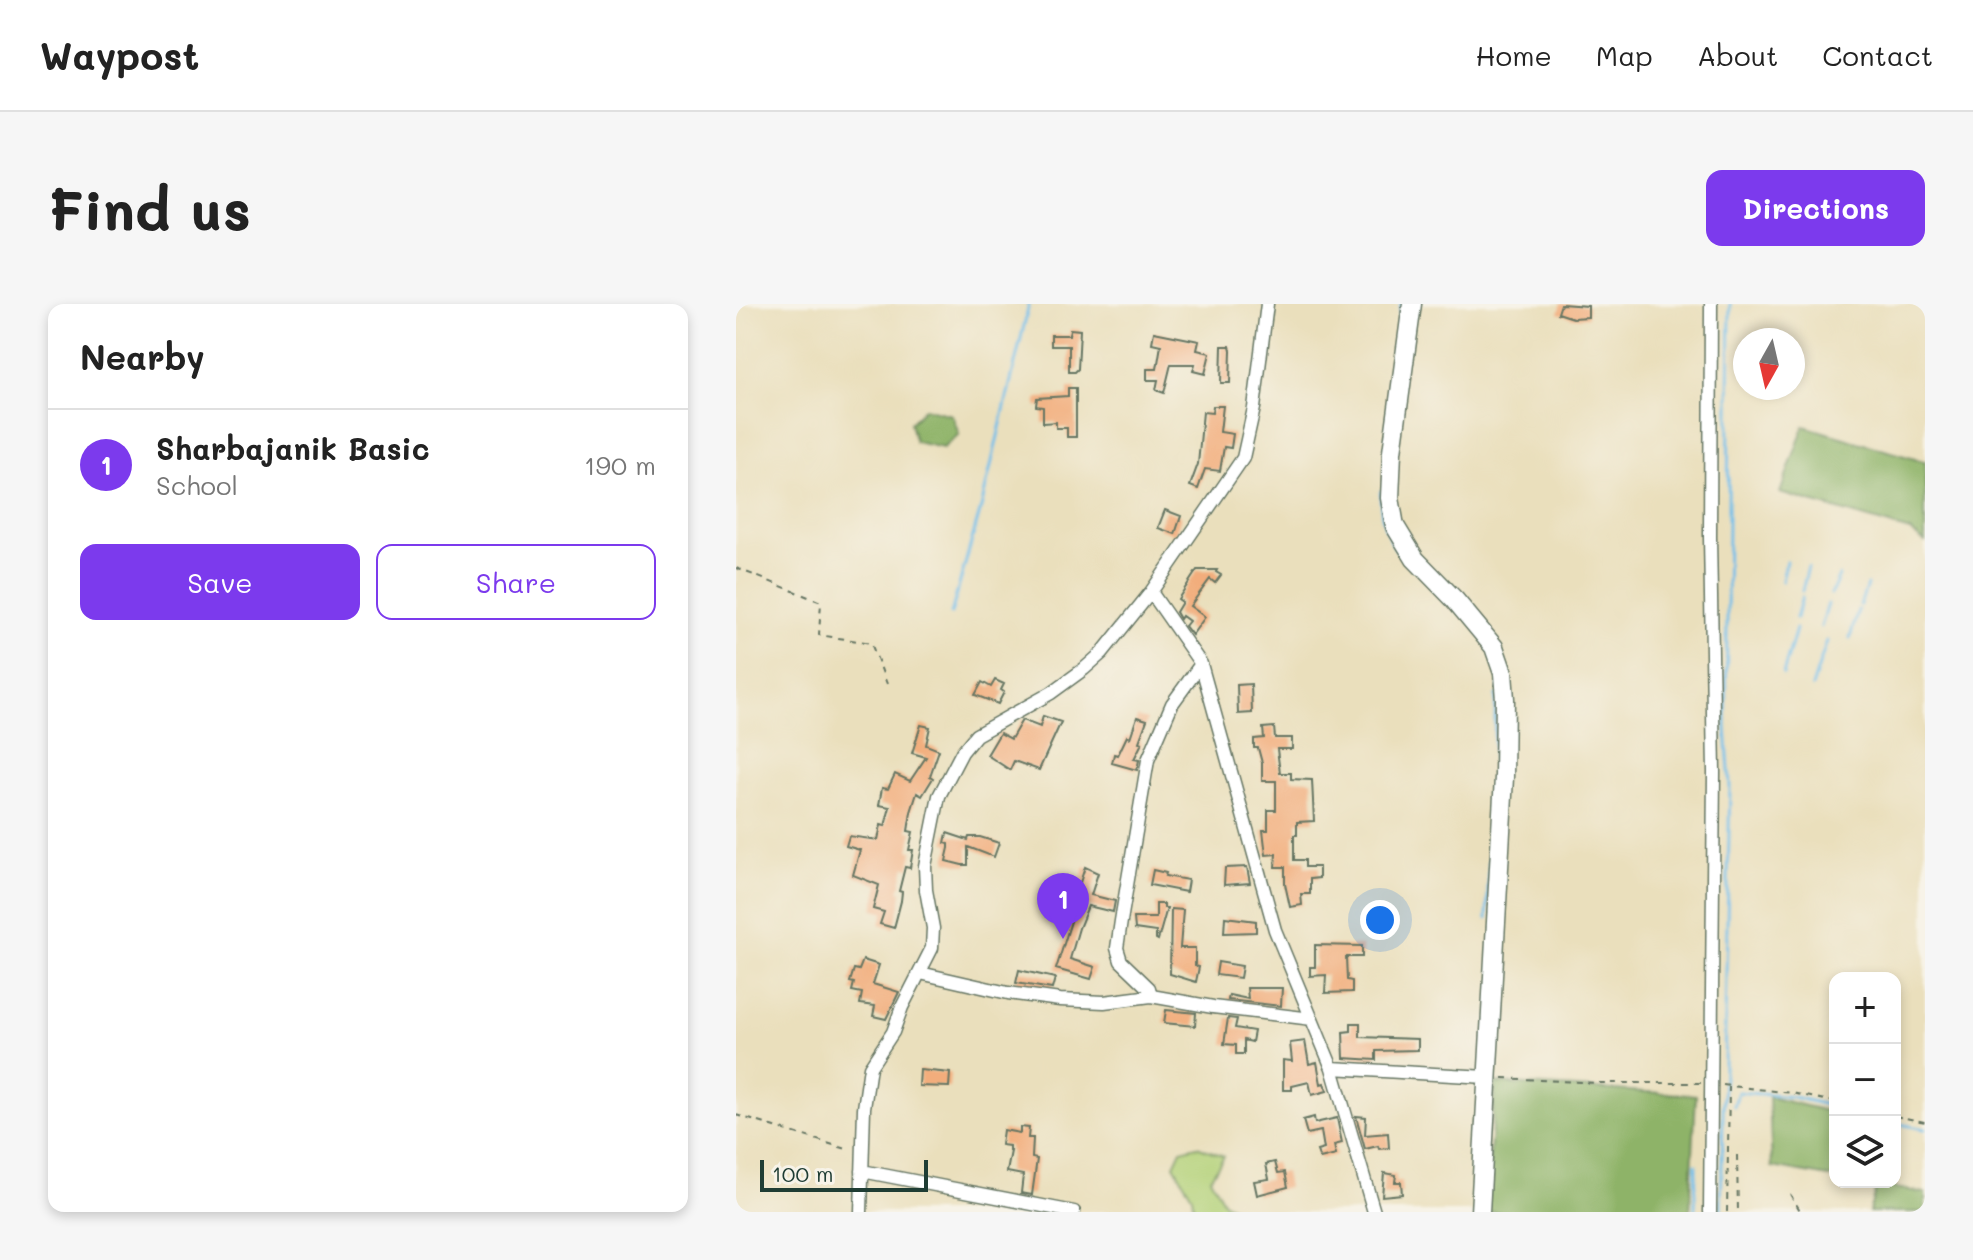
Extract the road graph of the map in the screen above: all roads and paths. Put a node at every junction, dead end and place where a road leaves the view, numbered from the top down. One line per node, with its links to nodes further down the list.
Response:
1 (1267, 304): 5 (street)
2 (1412, 304): 12 (street)
3 (1711, 304): 13 (street)
4 (736, 568): 7 (path)
5 (1151, 592): 6 (street); 8 (street)
6 (1201, 664): 9 (street); 10 (street)
7 (887, 684)
8 (920, 973): 9 (street); 19 (street)
9 (1151, 996): 10 (street)
10 (1312, 1019): 11 (street)
11 (1332, 1068): 12 (street); 25 (street)
12 (1486, 1077): 13 (path); 26 (street)
13 (1711, 1084): 14 (path); 27 (street)
14 (1729, 1086): 15 (path); 28 (path)
15 (1829, 1101)
16 (736, 1115): 19 (path)
17 (1901, 1117): 18 (path)
18 (1925, 1122)
19 (863, 1153): 21 (street)
20 (1737, 1155): 29 (path)
21 (862, 1171): 23 (street); 24 (street)
22 (1790, 1194): 30 (path)
23 (861, 1212)
24 (1074, 1212)
25 (1374, 1212)
26 (1480, 1212)
27 (1710, 1212)
28 (1727, 1212)
29 (1738, 1212)
30 (1801, 1212)

